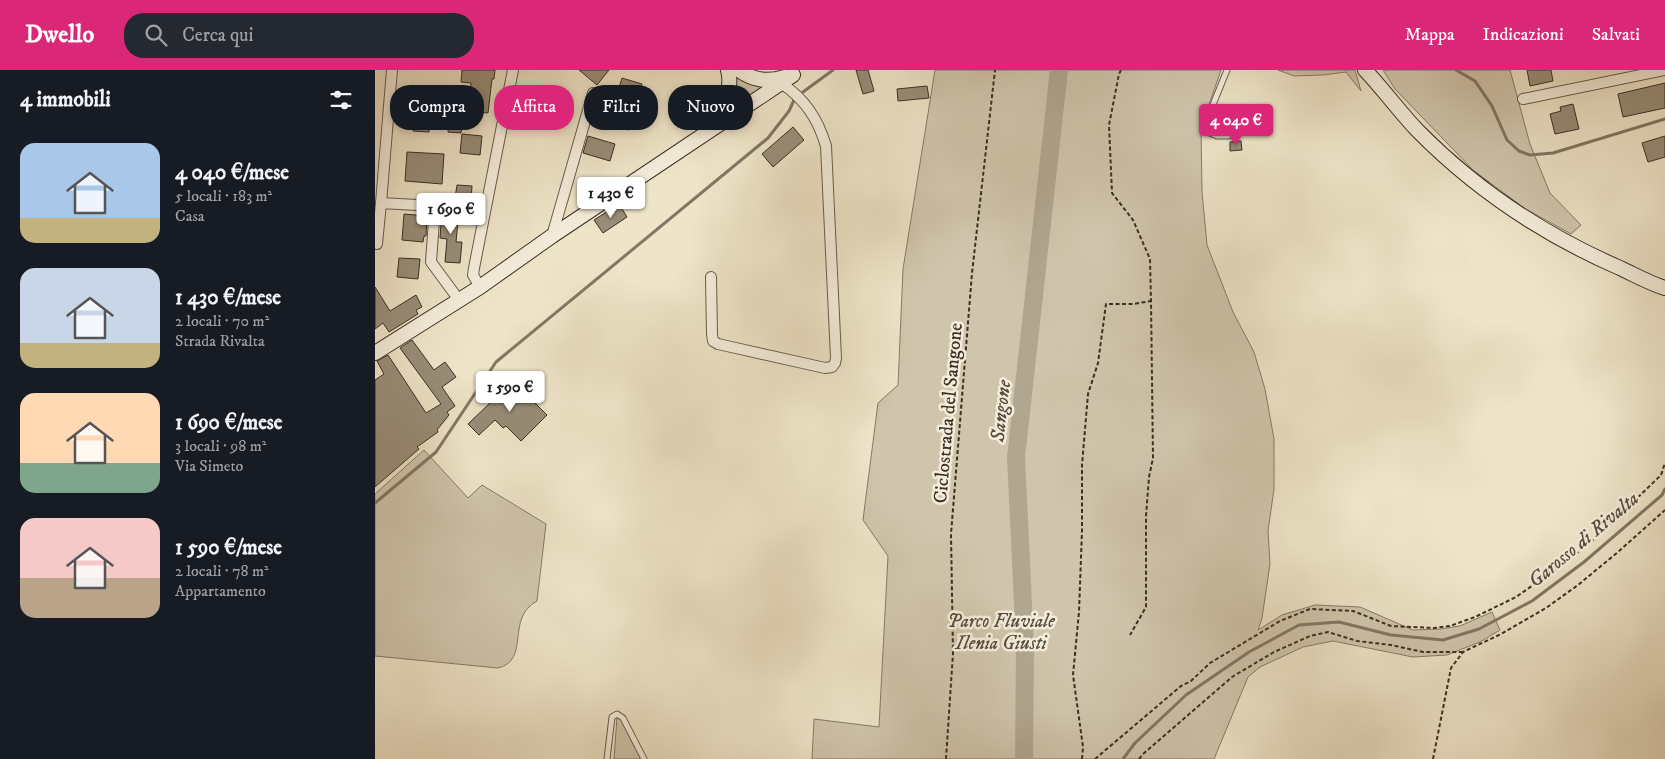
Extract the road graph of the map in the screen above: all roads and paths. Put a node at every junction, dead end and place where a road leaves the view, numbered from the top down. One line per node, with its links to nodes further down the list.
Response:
1 (392, 70): 16 (street)
2 (513, 70): 20 (street)
3 (728, 70): 14 (street)
4 (739, 70): 9 (street)
5 (995, 70): 33 (path, Ciclostrada del Sangone)
6 (1121, 70): 23 (path)
7 (1227, 70): 15 (lane)
8 (1665, 70): 12 (street)
9 (797, 73): 11 (street)
10 (1369, 73): 21 (street)
11 (781, 83): 14 (street); 19 (street)
12 (1523, 99)
13 (584, 124): 17 (street)
14 (702, 136): 17 (street)
15 (1229, 136)
16 (381, 203): 18 (street); 22 (street)
17 (552, 236): 20 (street)
18 (377, 244)
19 (711, 277)
20 (479, 287): 22 (street)
21 (1665, 288)
22 (459, 300): 24 (street)
23 (1151, 301): 29 (path); 34 (path)
24 (375, 353)
25 (1665, 463): 26 (path)
26 (1661, 474): 27 (path); 35 (path)
27 (1665, 477)
28 (1665, 510): 30 (path)
29 (1130, 635)
30 (1463, 652): 36 (path); 37 (path)
31 (607, 759): 32 (lane)
32 (645, 759)
33 (946, 759)
34 (1082, 759)
35 (1095, 759)
36 (1139, 759)
37 (1433, 759)

